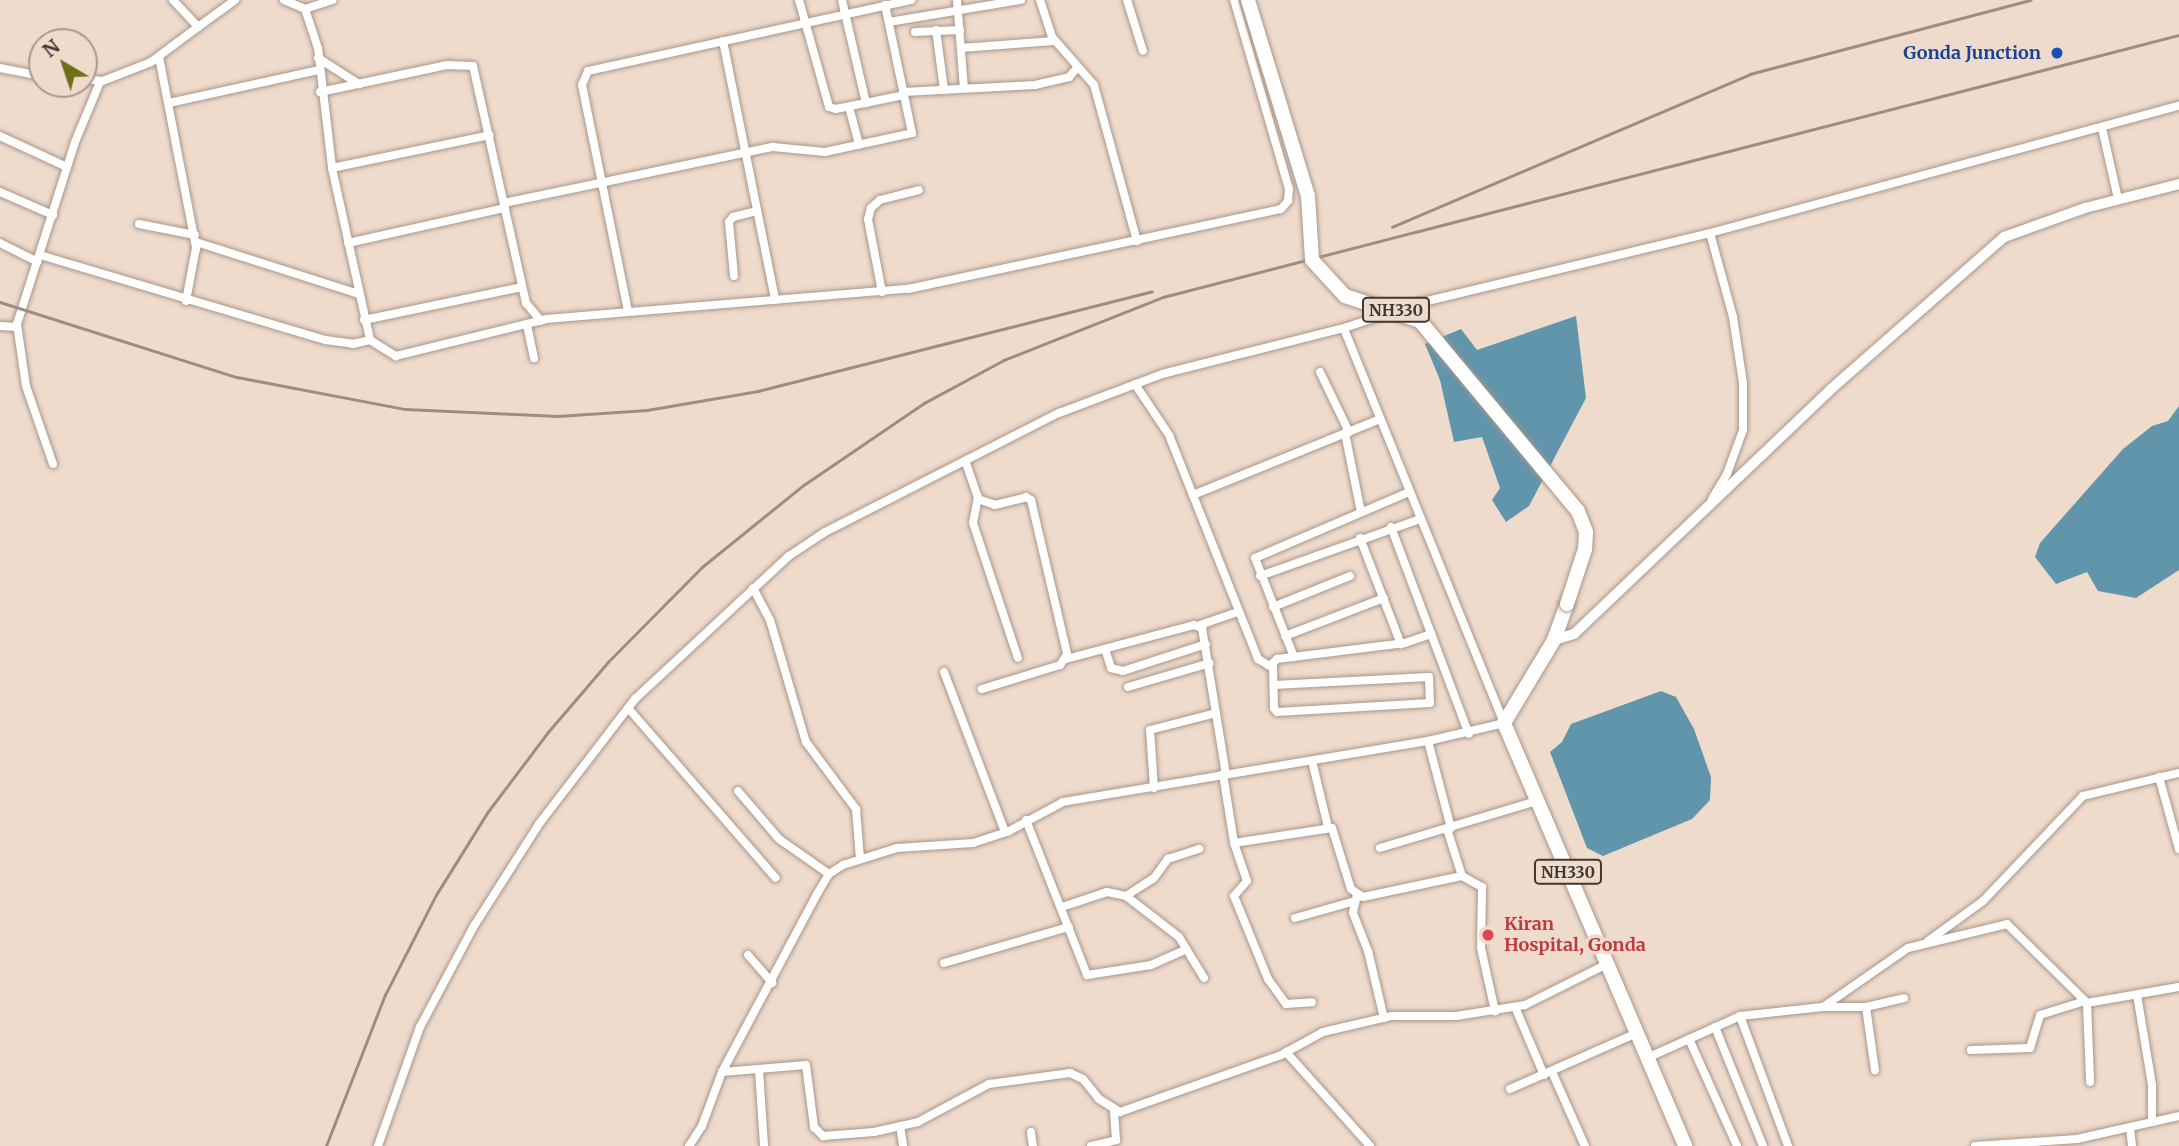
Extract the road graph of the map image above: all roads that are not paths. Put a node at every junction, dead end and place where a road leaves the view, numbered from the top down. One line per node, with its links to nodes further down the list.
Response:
1 (173, 0): 20 (street)
2 (235, 0): 20 (street)
3 (285, 0): 15 (street)
4 (333, 0): 15 (street)
5 (799, 0): 19 (street)
6 (842, 0): 17 (street)
7 (911, 0): 14 (street)
8 (957, 0): 16 (street)
9 (1021, 0): 16 (street)
10 (1040, 0): 25 (street)
11 (1126, 0): 27 (street)
12 (1234, 0): 63 (street)
13 (1248, 0): 105 (highway, NH330, bridge)
14 (885, 5): 17 (street); 18 (street)
15 (305, 9): 29 (street)
16 (958, 11): 18 (street); 22 (street)
17 (847, 13): 19 (street); 42 (street)
18 (889, 22): 40 (street)
19 (806, 25): 24 (street); 44 (street)
20 (198, 27): 28 (street)
21 (936, 30): 22 (street); 23 (street); 38 (street)
22 (960, 30): 26 (street)
23 (915, 32)
24 (723, 41): 49 (street); 52 (street)
25 (1054, 41): 26 (street); 30 (street)
26 (961, 48): 37 (street)
27 (1143, 51)
28 (159, 57): 35 (street); 41 (street)
29 (318, 58): 32 (street); 36 (street)
30 (1078, 67): 37 (street); 63 (street)
31 (0, 68): 33 (street)
32 (319, 70): 39 (street); 41 (street)
33 (28, 73)
34 (98, 81): 35 (street)
35 (102, 81): 50 (street)
36 (359, 84): 39 (street); 46 (street)
37 (964, 88): 38 (street)
38 (944, 89): 40 (street)
39 (320, 92): 51 (street)
40 (904, 94): 42 (street); 48 (street)
41 (169, 103): 62 (street)
42 (866, 103): 44 (street)
43 (2179, 106): 45 (street)
44 (849, 107): 48 (street)
45 (2102, 128): 56 (street); 61 (street)
46 (490, 135): 51 (street); 57 (street)
47 (0, 136): 50 (street)
48 (859, 145): 49 (street)
49 (745, 153): 52 (street); 58 (street)
50 (67, 167): 59 (street)
51 (332, 169): 65 (street)
52 (603, 181): 57 (street); 73 (street)
53 (2179, 184): 56 (street)
54 (919, 190): 69 (street)
55 (0, 192): 59 (street)
56 (2118, 199): 91 (street)
57 (505, 205): 65 (street); 68 (street)
58 (757, 211): 67 (street); 71 (street)
59 (53, 215): 66 (street)
60 (139, 224): 62 (street)
61 (1710, 233): 79 (street); 91 (street)
62 (195, 239): 70 (street); 72 (street)
63 (1137, 241): 69 (street)
64 (0, 243): 66 (street)
65 (348, 243): 70 (street)
66 (39, 258): 72 (street); 78 (street)
67 (734, 276)
68 (522, 287): 74 (street); 75 (street)
69 (882, 292): 71 (street)
70 (359, 294): 74 (street)
71 (775, 300): 73 (street)
72 (186, 301): 80 (street)
73 (628, 311): 75 (street)
74 (364, 320): 80 (street)
75 (541, 321): 76 (street)
76 (527, 325): 80 (street); 81 (street)
77 (0, 326): 78 (street)
78 (17, 327): 87 (street)
79 (1344, 327): 83 (street); 84 (street)
80 (370, 340)
81 (534, 358)
82 (1320, 372): 85 (street)
83 (1135, 384): 86 (street); 89 (street)
84 (1381, 419): 85 (street); 88 (street)
85 (1347, 433): 89 (street); 92 (street)
86 (966, 463): 90 (street); 98 (street)
87 (53, 464)
88 (1409, 492): 92 (street); 93 (street)
89 (1193, 495): 101 (street)
90 (978, 499): 110 (street); 111 (street)
91 (1707, 508): 105 (street)
92 (1360, 512): 96 (street)
93 (1420, 519): 94 (street); 120 (street)
94 (1391, 527): 95 (street); 103 (street)
95 (1360, 538): 96 (street); 99 (street)
96 (1260, 576): 100 (street)
97 (1350, 576): 100 (street)
98 (753, 588): 118 (street); 138 (street)
99 (1384, 598): 104 (street); 107 (street)
100 (1273, 607): 104 (street)
101 (1238, 612): 102 (street); 113 (street)
102 (1197, 626): 106 (street); 108 (street)
103 (1431, 634): 107 (street); 121 (street)
104 (1285, 636): 109 (street)
105 (1554, 640): 120 (highway, NH330)
106 (1206, 644): 108 (street); 112 (street)
107 (1401, 644): 109 (street)
108 (1105, 649): 111 (street)
109 (1294, 657): 113 (street)
110 (1018, 658)
111 (1066, 659): 117 (street)
112 (1210, 663): 116 (street); 119 (street)
113 (1273, 668): 115 (street)
114 (944, 672): 133 (street)
115 (1273, 685): 115 (street)
116 (1128, 687)
117 (982, 689)
118 (628, 708): 141 (street); 183 (street)
119 (1216, 713): 125 (street); 127 (street)
120 (1504, 723): 121 (street); 129 (highway, NH330)
121 (1469, 734): 122 (street)
122 (1428, 741): 123 (street); 132 (street)
123 (1312, 761): 125 (street); 131 (street)
124 (2179, 773): 126 (street)
125 (1224, 774): 127 (street); 134 (street)
126 (2159, 777): 137 (street); 147 (street)
127 (1154, 788): 130 (street)
128 (738, 791): 139 (street)
129 (1538, 801): 132 (street); 151 (highway, NH330)
130 (1026, 820): 133 (street); 144 (street)
131 (1328, 827): 134 (street); 143 (street)
132 (1449, 829): 135 (street); 140 (street)
133 (1005, 832): 138 (street)
134 (1234, 844): 157 (street)
135 (1380, 848)
136 (1199, 849): 142 (street)
137 (2179, 849)
138 (860, 859): 139 (street)
139 (829, 874): 153 (street)
140 (1462, 876): 143 (street); 162 (street)
141 (776, 878)
142 (1126, 896): 144 (street); 148 (street)
143 (1356, 898): 145 (street); 164 (street)
144 (1062, 907): 146 (street)
145 (1295, 918)
146 (1069, 927): 148 (street); 150 (street)
147 (1923, 944): 158 (street); 160 (street)
148 (1187, 949): 152 (street)
149 (748, 955): 153 (street)
150 (944, 963)
151 (1607, 964): 159 (street); 166 (highway, NH330)
152 (1204, 978)
153 (772, 983): 173 (street)
154 (2178, 990): 155 (street)
155 (2137, 995): 158 (street); 179 (street)
156 (1904, 998): 161 (street)
157 (1312, 1002)
158 (2086, 1002): 168 (street); 175 (street)
159 (1515, 1007): 162 (street); 174 (street)
160 (1823, 1007): 161 (street); 163 (street)
161 (1866, 1007): 172 (street)
162 (1495, 1011): 164 (street)
163 (1740, 1016): 165 (street); 194 (street)
164 (1384, 1017): 169 (street)
165 (1715, 1027): 167 (street); 193 (street)
166 (1637, 1033): 170 (highway, NH330); 174 (street)
167 (1689, 1039): 170 (street); 192 (street)
168 (1971, 1050)
169 (1286, 1052): 177 (street); 189 (street)
170 (1647, 1058): 191 (highway, NH330)
171 (759, 1070): 173 (street); 180 (street); 185 (street)
172 (1875, 1070)
173 (722, 1072): 184 (street)
174 (1548, 1074): 176 (street); 190 (street)
175 (2090, 1082)
176 (1510, 1089)
177 (1114, 1111): 180 (street); 188 (street)
178 (2179, 1116): 179 (street)
179 (2152, 1122): 181 (street)
180 (900, 1126): 186 (street)
181 (2130, 1127): 195 (street); 196 (street)
182 (1031, 1132): 187 (street)
183 (378, 1146)
184 (689, 1146)
185 (764, 1146)
186 (903, 1146)
187 (1033, 1146)
188 (1091, 1146)
189 (1370, 1146)
190 (1585, 1146)
191 (1685, 1146)
192 (1737, 1146)
193 (1763, 1146)
194 (1788, 1146)
195 (1975, 1146)
196 (2132, 1146)

